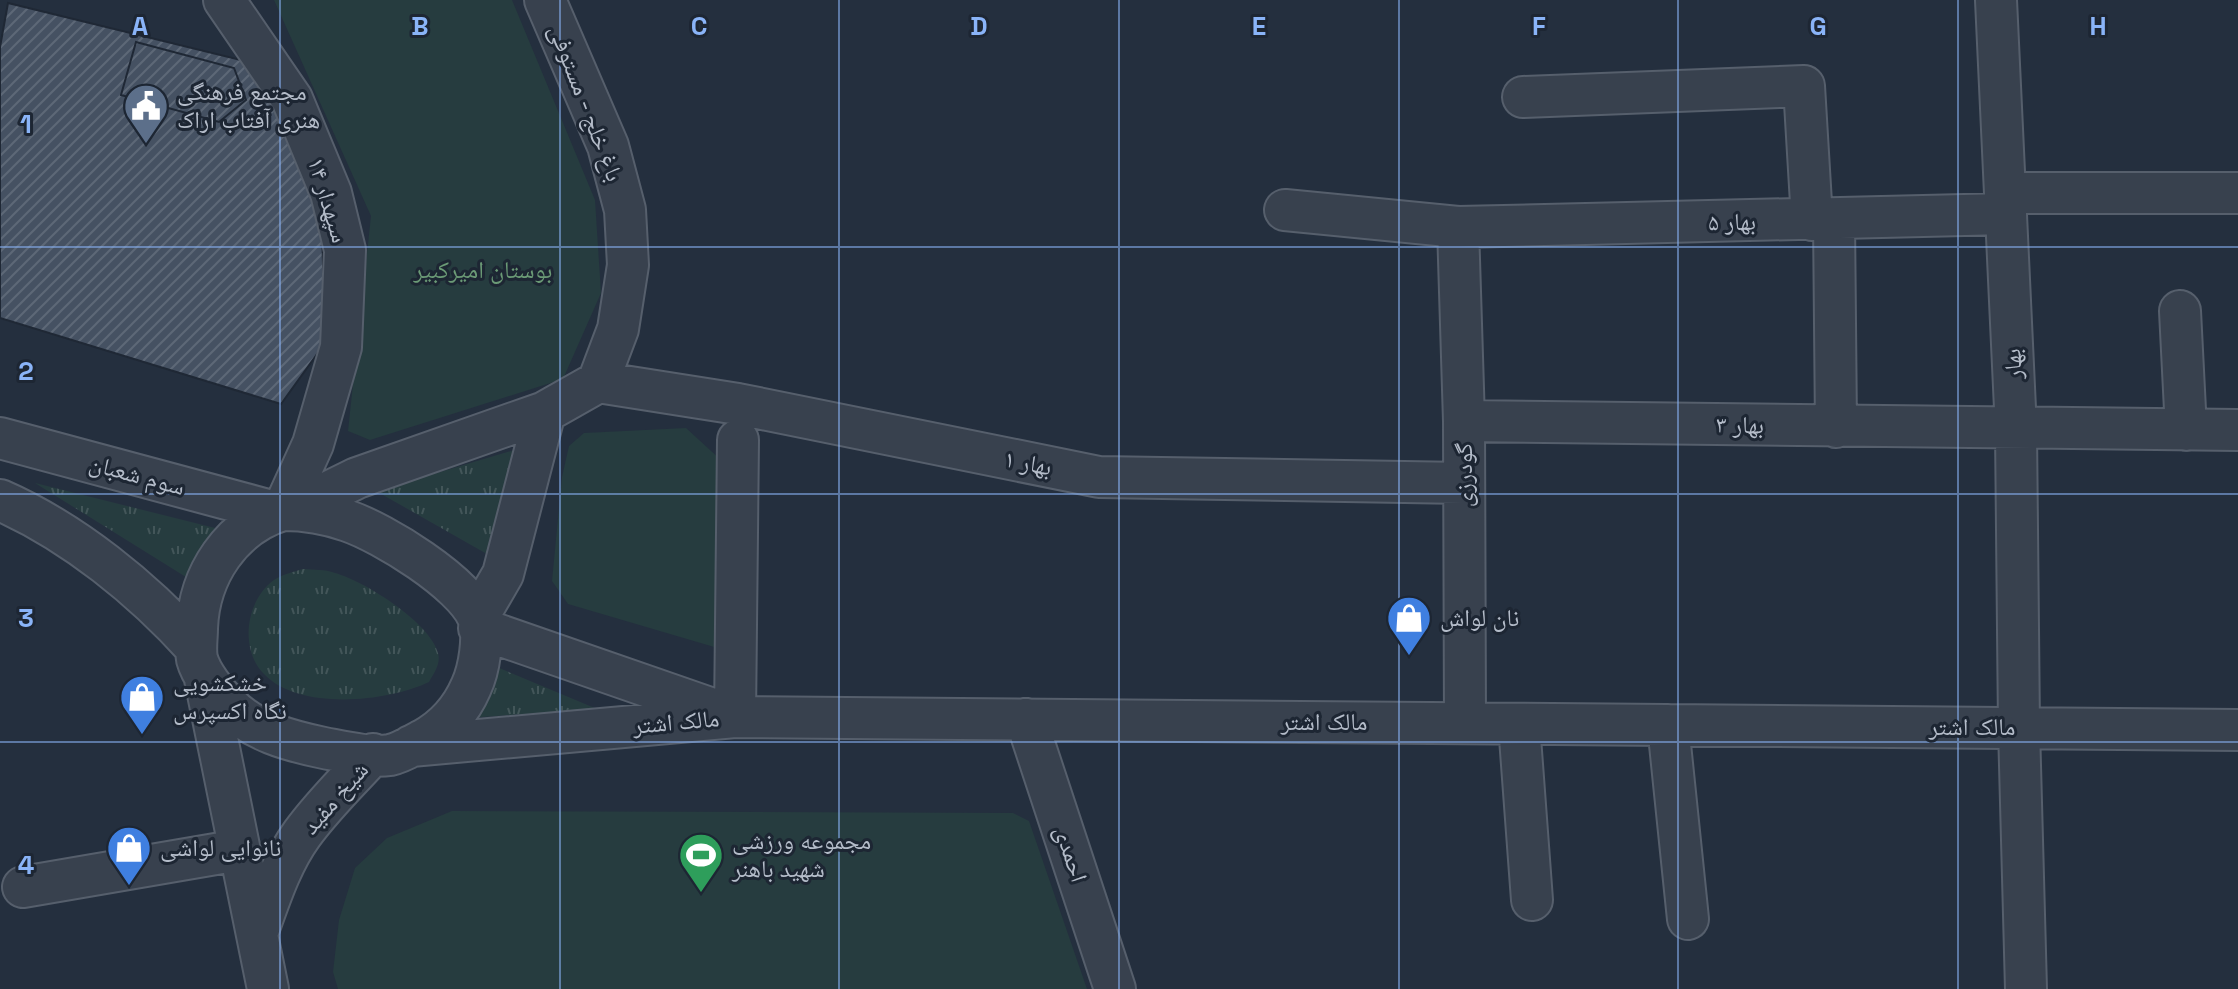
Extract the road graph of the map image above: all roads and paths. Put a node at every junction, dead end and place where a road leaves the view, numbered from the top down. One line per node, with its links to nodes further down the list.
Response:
1 (224, 0): 22 (street, سپهدار ۱۴)
2 (545, 0): 11 (street, باغ خلج - مستوفی)
3 (1996, 0): 6 (street, بهار)
4 (1523, 97): 8 (street)
5 (2238, 193): 6 (street, بهار ۵)
6 (2005, 203): 8 (street, بهار ۵); 15 (street, بهار)
7 (1285, 210): 9 (street, بهار ۵)
8 (1823, 219): 9 (street, بهار ۵); 14 (street)
9 (1458, 227): 13 (street, گودرزی)
10 (2180, 311): 16 (street)
11 (598, 382): 12 (street); 20 (street, بهار ۱)
12 (545, 412): 22 (street); 23 (street)
13 (1464, 421): 14 (street, بهار ۳); 20 (street, گودرزی)
14 (1836, 427): 15 (street, بهار ۳)
15 (2016, 430): 16 (street, بهار ۳); 30 (street, بهار)
16 (2186, 430): 17 (street, بهار ۳)
17 (2238, 430)
18 (0, 438): 22 (street, سوم شعبان)
19 (738, 440): 25 (street)
20 (1464, 483): 27 (street, گودرزی)
21 (0, 500): 24 (street)
22 (283, 511): 23 (street); 24 (street)
23 (478, 622): 25 (street); 32 (street)
24 (200, 660): 32 (street); 33 (street)
25 (735, 717): 26 (street, مالک اشتر); 32 (street, مالک اشتر)
26 (1026, 719): 27 (street, مالک اشتر); 39 (street, احمدی)
27 (1465, 723): 28 (street, مالک اشتر)
28 (1519, 724): 29 (street, مالک اشتر); 35 (street)
29 (1668, 725): 30 (street, مالک اشتر); 36 (street)
30 (2019, 728): 31 (street, مالک اشتر); 40 (street, بهار)
31 (2238, 730)
32 (392, 750): 37 (street, شیخ مفید)
33 (239, 850): 34 (street); 37 (street)
34 (23, 887)
35 (1532, 900)
36 (1688, 919)
37 (258, 931): 38 (street)
38 (268, 989)
39 (1115, 989)
40 (2026, 989)

